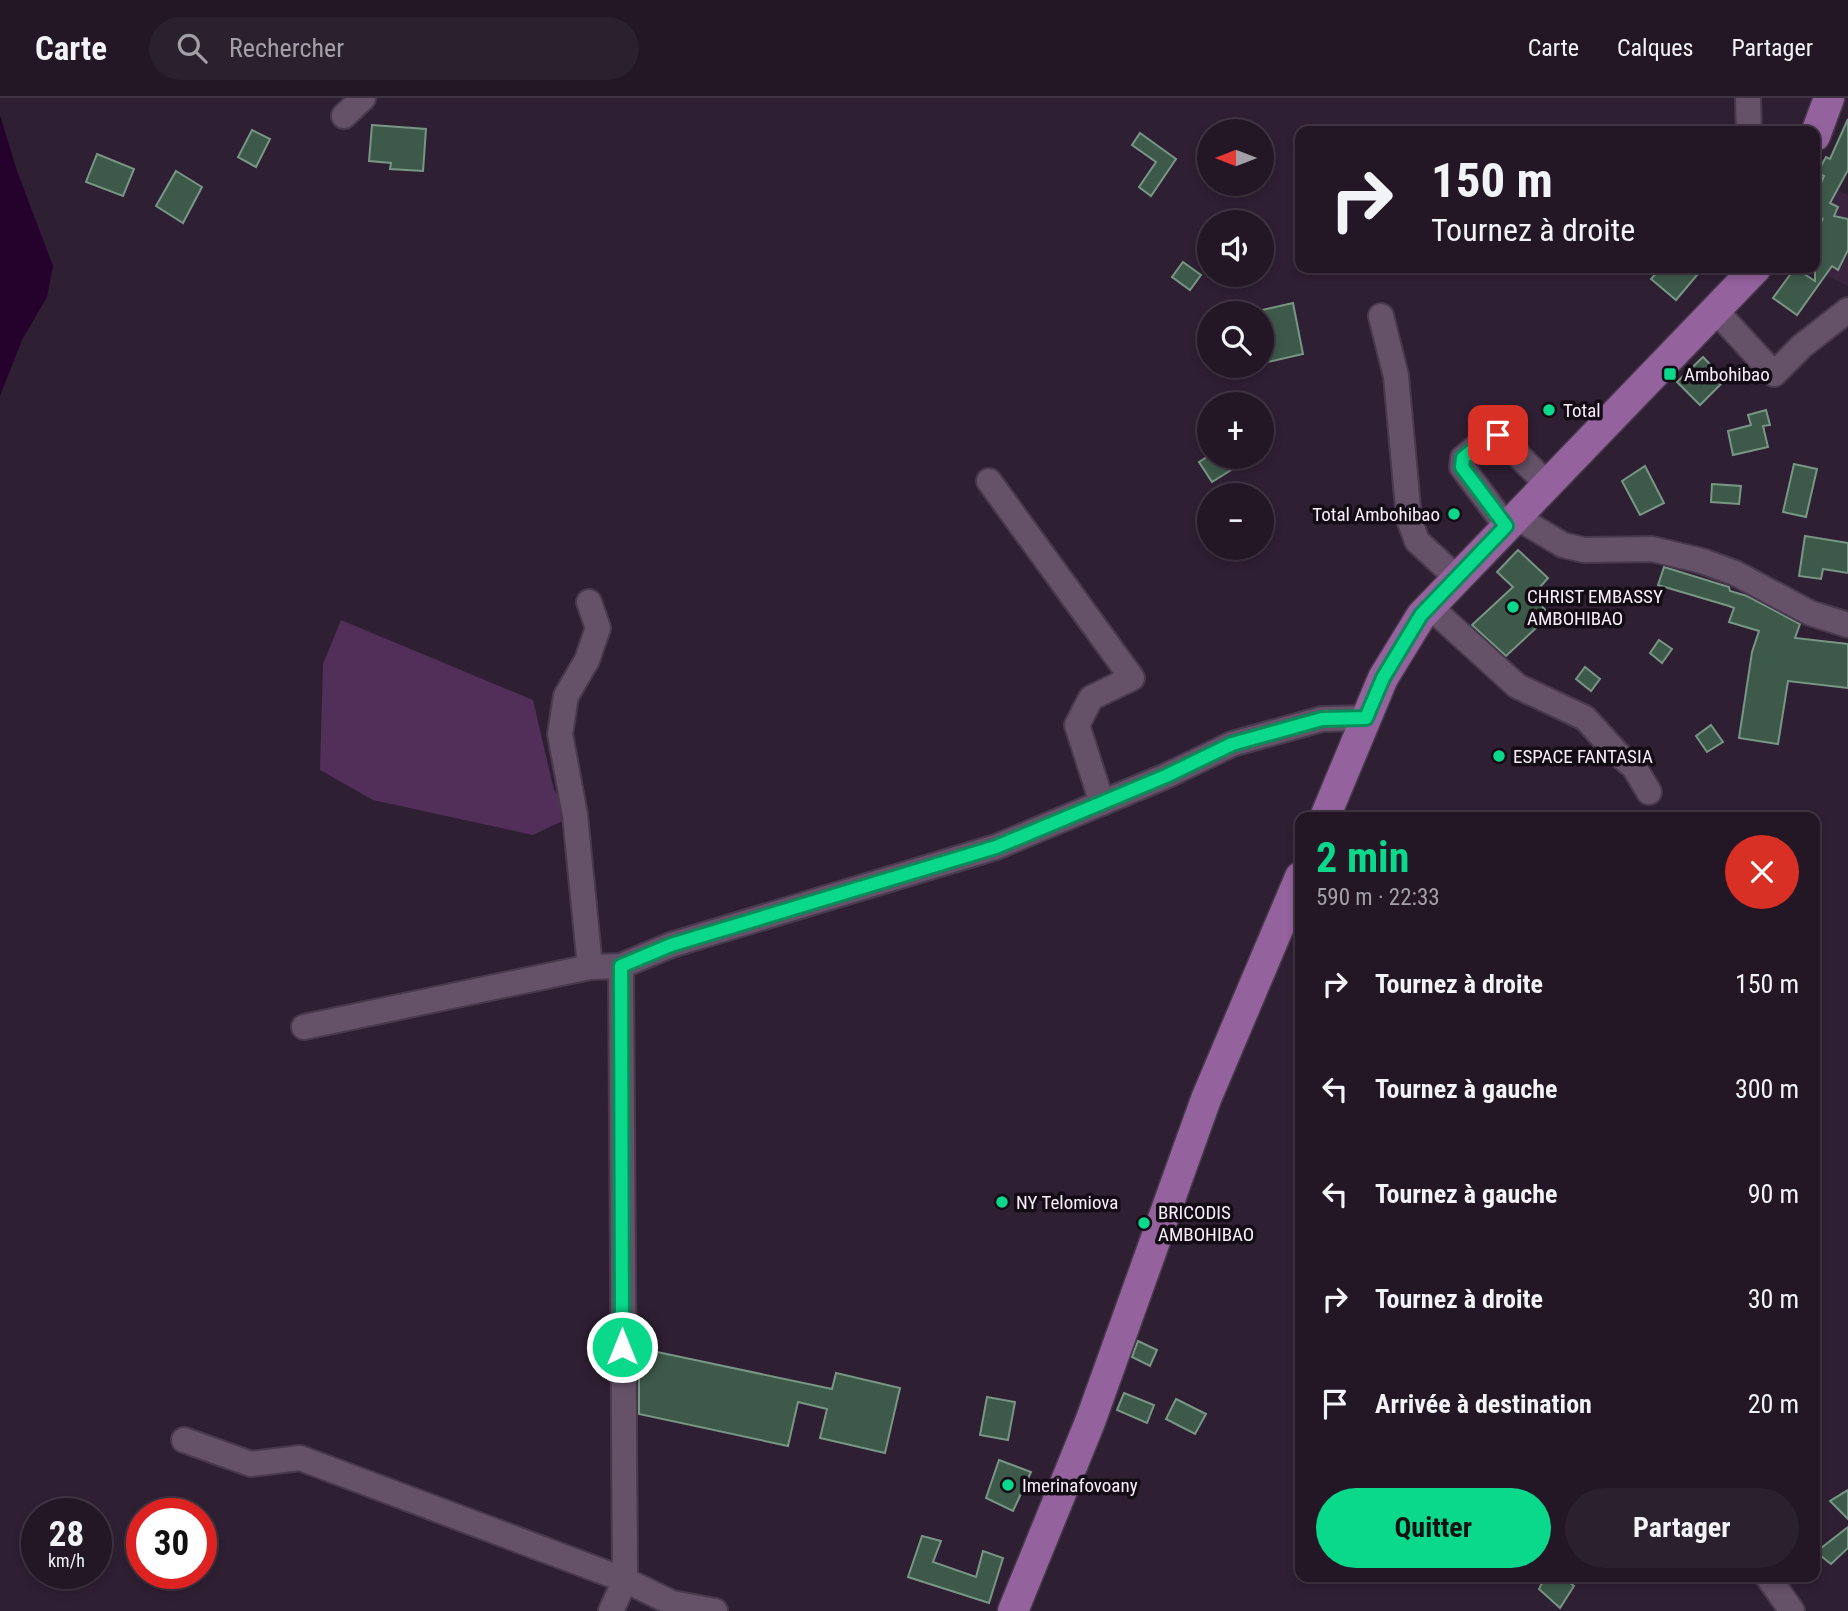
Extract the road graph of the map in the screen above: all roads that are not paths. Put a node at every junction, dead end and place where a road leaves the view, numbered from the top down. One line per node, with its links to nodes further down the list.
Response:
1 (363, 98): 4 (street)
2 (1748, 98): 5 (street)
3 (1829, 98): 6 (main road)
4 (344, 116)
5 (1749, 126)
6 (1819, 126)
7 (1749, 273): 9 (main road)
8 (1848, 310): 9 (street)
9 (1716, 311): 12 (main road)
10 (1381, 316): 14 (street)
11 (989, 481): 20 (street)
12 (1548, 485): 13 (main road); 13 (street)
13 (1511, 522): 14 (main road); 17 (street)
14 (1457, 578): 16 (main road)
15 (589, 602): 24 (street)
16 (1429, 606): 18 (main road); 19 (street)
17 (1848, 625)
18 (1366, 718): 20 (street); 21 (main road)
19 (1649, 792)
20 (1102, 803): 23 (street)
21 (1327, 812)
22 (1295, 889): 31 (main road)
23 (621, 966): 24 (street); 27 (street)
24 (590, 967): 25 (street)
25 (304, 1027)
26 (184, 1440): 27 (street)
27 (625, 1580): 29 (street); 30 (street)
28 (1772, 1582): 32 (street)
29 (611, 1611)
30 (715, 1611)
31 (1013, 1611)
32 (1792, 1611)

